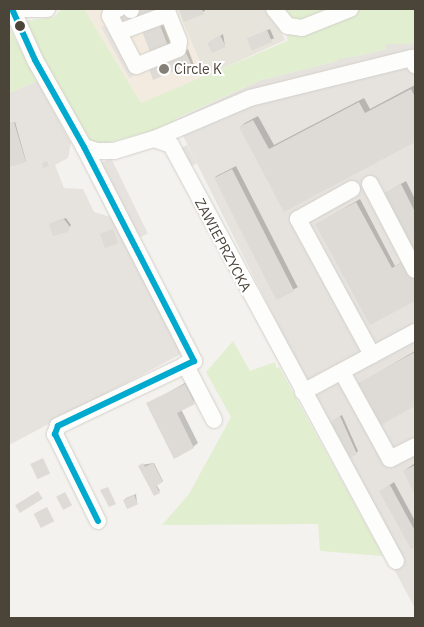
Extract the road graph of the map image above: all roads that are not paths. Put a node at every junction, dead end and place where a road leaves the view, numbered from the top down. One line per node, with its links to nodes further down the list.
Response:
1 (12, 9): 11 (street)
2 (21, 9): 3 (street)
3 (47, 9)
4 (274, 9): 5 (street)
5 (350, 9)
6 (167, 11): 7 (street); 8 (street)
7 (136, 16): 8 (street); 8 (street)
8 (119, 32)
9 (415, 64): 10 (street)
10 (154, 138): 11 (street); 19 (street, ZAWIEPRZYCKA)
11 (84, 147): 17 (street)
12 (370, 184): 14 (street)
13 (352, 189): 16 (street)
14 (415, 270)
15 (415, 332): 16 (street)
16 (372, 355): 18 (street)
17 (185, 364): 20 (street); 22 (street)
18 (342, 372): 19 (street); 21 (street)
19 (303, 392): 23 (street, ZAWIEPRZYCKA)
20 (214, 420)
21 (415, 446)
22 (98, 521)
23 (396, 561)

